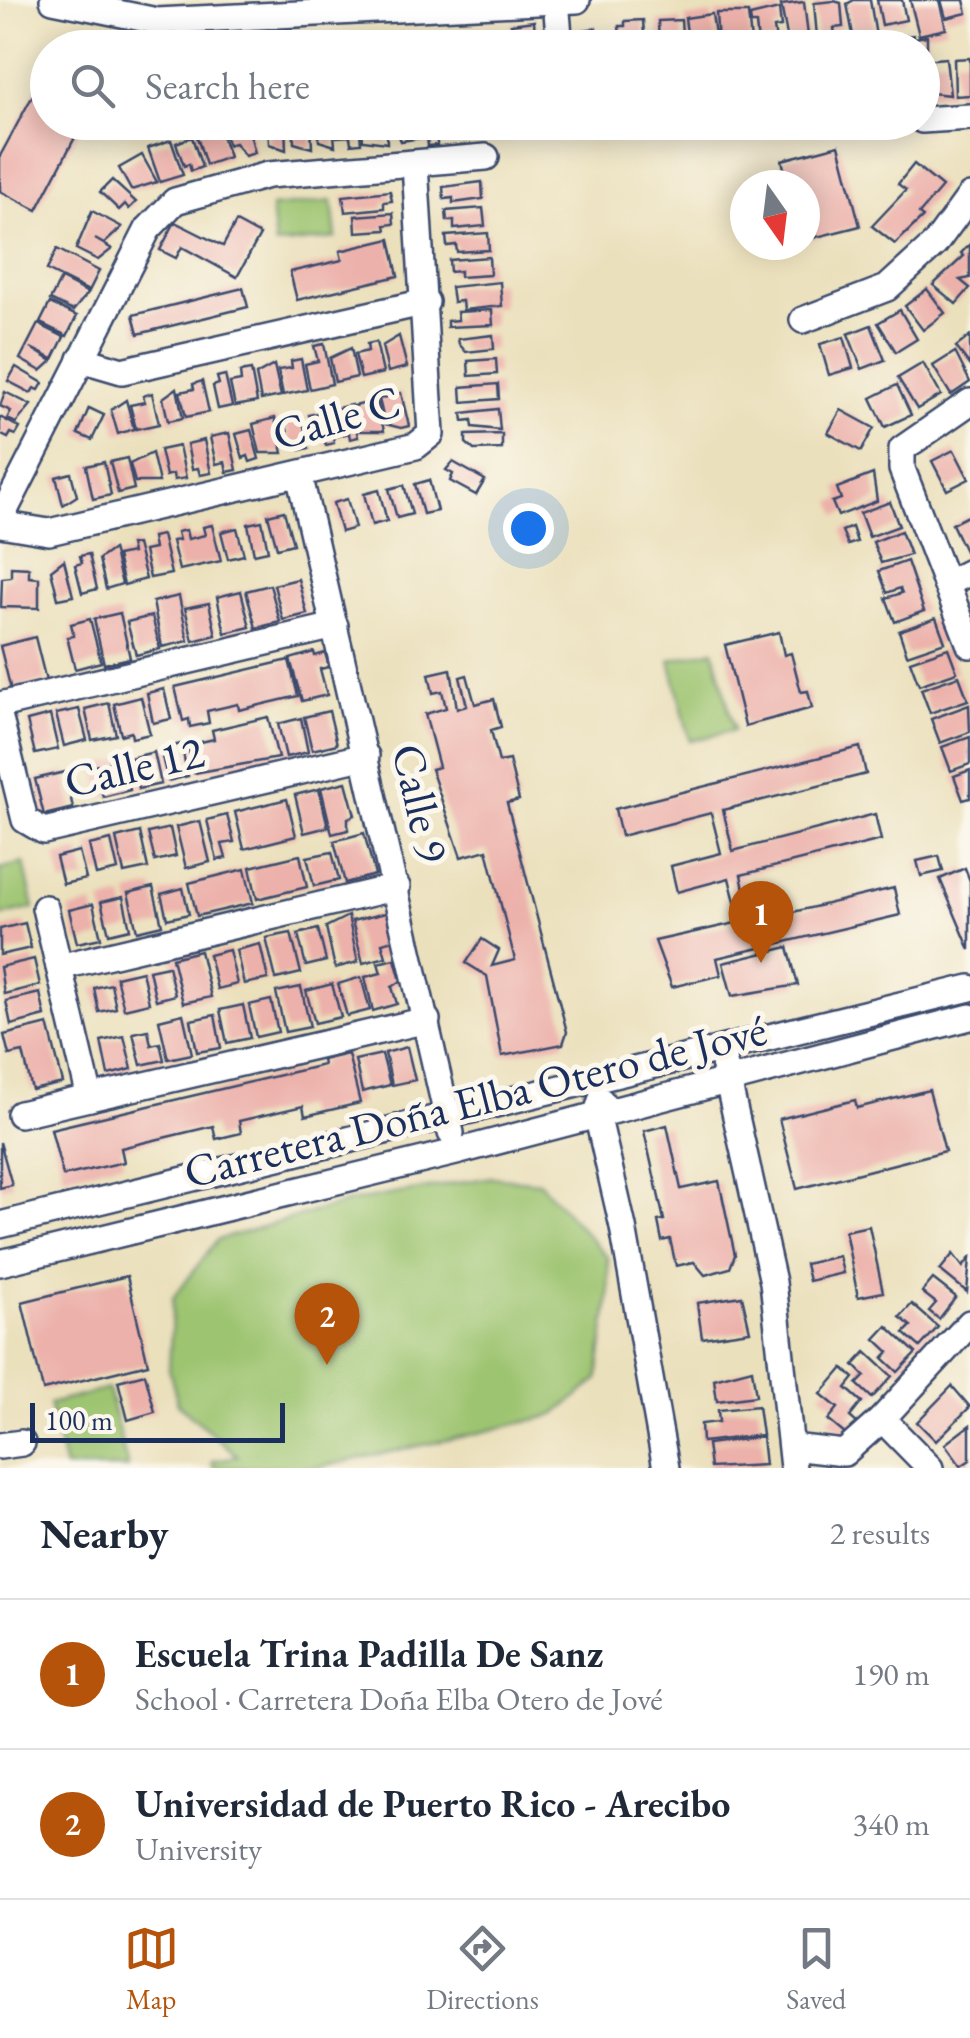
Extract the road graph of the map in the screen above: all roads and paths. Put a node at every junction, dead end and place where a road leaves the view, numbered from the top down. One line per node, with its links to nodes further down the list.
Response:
1 (53, 0): 3 (street)
2 (563, 0): 3 (street); 4 (street)
3 (417, 6)
4 (561, 30)
5 (970, 117): 6 (street)
6 (940, 119)
7 (486, 157): 8 (street)
8 (415, 164): 10 (street, Calle C); 12 (street)
9 (970, 196): 11 (street)
10 (426, 302): 12 (street); 14 (street, Calle C)
11 (804, 320)
12 (81, 359): 15 (street)
13 (970, 402): 17 (street)
14 (299, 474): 15 (street, Calle C); 18 (street, Calle 9)
15 (0, 522)
16 (970, 572): 17 (street)
17 (946, 584): 19 (street)
18 (335, 626): 20 (street); 22 (street, Calle 9)
19 (970, 646)
20 (0, 705)
21 (0, 719): 22 (street, Calle 12)
22 (366, 756): 23 (street, Calle 9)
23 (397, 888): 25 (street); 28 (street, Calle 9)
24 (44, 908): 25 (street)
25 (59, 968): 32 (street)
26 (970, 988): 29 (street, Carretera Doña Elba Otero de Jové)
27 (970, 1016): 31 (street, Carretera Doña Elba Otero de Jové)
28 (427, 1020): 32 (street); 35 (street, Calle 9)
29 (720, 1048): 30 (street, Carretera Doña Elba Otero de Jové); 31 (street)
30 (618, 1074): 34 (street); 35 (street, Carretera Doña Elba Otero de Jové)
31 (728, 1079): 34 (street, Carretera Doña Elba Otero de Jové); 41 (street)
32 (90, 1098): 33 (street)
33 (20, 1114)
34 (597, 1114): 36 (street, Carretera Doña Elba Otero de Jové); 42 (street)
35 (448, 1117): 36 (street, Calle 9); 37 (street, Carretera Doña Elba Otero de Jové)
36 (456, 1152): 38 (street, Carretera Doña Elba Otero de Jové)
37 (0, 1225)
38 (0, 1263)
39 (970, 1323): 40 (street)
40 (882, 1419): 41 (street); 43 (street)
41 (792, 1457)
42 (666, 1468)
43 (930, 1468)

